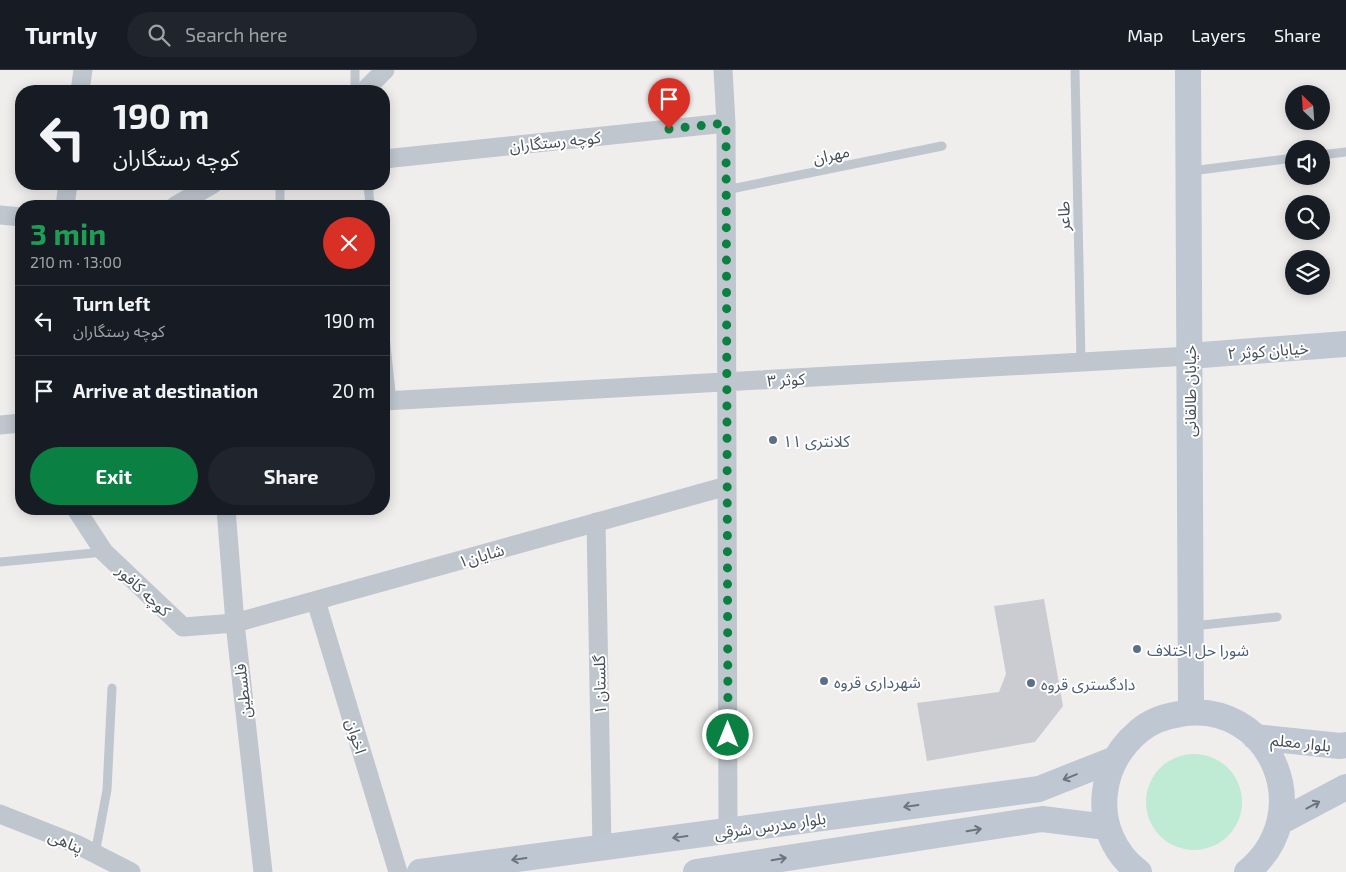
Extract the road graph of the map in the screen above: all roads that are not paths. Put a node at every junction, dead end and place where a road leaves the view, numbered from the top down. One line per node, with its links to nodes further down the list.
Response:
1 (83, 70): 7 (street)
2 (355, 70): 8 (lane)
3 (386, 70): 9 (street)
4 (723, 70): 10 (street)
5 (1075, 70): 24 (lane, طاعر)
6 (1188, 70): 16 (main road, خیابان طالقانی)
7 (81, 85)
8 (356, 85)
9 (370, 85)
10 (726, 123): 14 (street, کوچه رستگاران); 18 (street)
11 (942, 146): 18 (lane, مهران)
12 (1346, 152): 13 (lane)
13 (1330, 154)
14 (390, 158)
15 (1285, 159): 16 (lane)
16 (1188, 171): 23 (main road, خیابان طالقانی)
17 (203, 190): 19 (street)
18 (726, 190): 25 (street)
19 (185, 200)
20 (0, 215): 21 (street)
21 (15, 216)
22 (1346, 344): 23 (main road, خیابان کوثر ۲)
23 (1189, 356): 24 (street, کوثر ۳); 38 (main road, خیابان طالقانی)
24 (1081, 362): 25 (street, کوثر ۳)
25 (726, 382): 26 (street, کوثر ۳); 29 (street)
26 (390, 401)
27 (15, 424): 28 (street)
28 (0, 425)
29 (727, 486): 32 (street, شایان۱); 48 (street)
30 (80, 515): 33 (street, کوچه کافور)
31 (226, 515): 37 (street, فلسطین)
32 (596, 522): 35 (street, شایان۱); 49 (street, گلستان ۱)
33 (104, 552): 34 (lane); 37 (street, کوچه کافور)
34 (0, 562)
35 (316, 601): 37 (street, شایان۱); 53 (street, اخوان)
36 (1277, 617): 38 (lane)
37 (235, 623): 52 (street, فلسطین)
38 (1191, 626): 40 (main road, خیابان طالقانی)
39 (112, 688): 50 (lane)
40 (1191, 712): 41 (main road); 43 (main road)
41 (1255, 737): 42 (main road, بلوار معلم); 46 (main road)
42 (1346, 745)
43 (1115, 759): 47 (main road); 48 (main road, بلوار مدرس شرقی, one-way to 48)
44 (1346, 787): 46 (main road, one-way to 44)
45 (0, 814): 50 (street, پناهی)
46 (1280, 822): 57 (main road)
47 (1107, 827): 55 (main road, one-way to 47); 56 (main road)
48 (728, 831): 49 (main road, بلوار مدرس شرقی, one-way to 49)
49 (602, 848): 54 (main road, بلوار مدرس شرقی, one-way to 54)
50 (95, 854): 51 (street, پناهی)
51 (132, 872)
52 (263, 872)
53 (398, 872)
54 (420, 872)
55 (696, 872)
56 (1139, 872)
57 (1247, 872)

